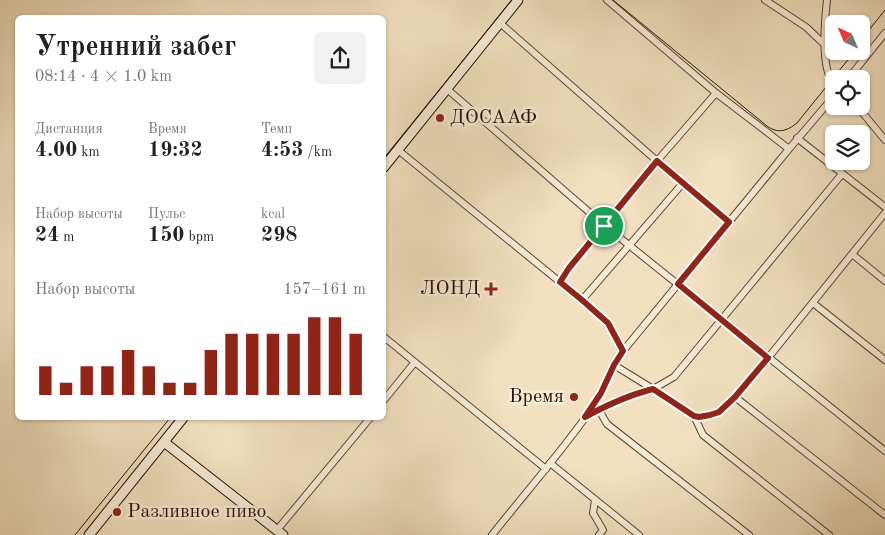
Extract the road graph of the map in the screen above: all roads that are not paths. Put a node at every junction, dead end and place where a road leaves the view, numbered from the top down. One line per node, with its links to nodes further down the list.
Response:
1 (518, 0): 6 (street)
2 (607, 0): 12 (street)
3 (764, 0): 8 (street)
4 (827, 0): 5 (street)
5 (826, 15)
6 (500, 23): 11 (street); 19 (street)
7 (885, 33): 10 (street)
8 (825, 45): 9 (street)
9 (825, 58)
10 (855, 70)
11 (447, 89): 18 (street); 26 (street)
12 (716, 93): 17 (street); 19 (street)
13 (825, 106): 15 (street)
14 (864, 115): 16 (street)
15 (797, 138): 17 (street); 21 (street)
16 (885, 140)
17 (789, 149): 25 (street)
18 (398, 150): 20 (street); 30 (street)
19 (657, 161): 22 (street); 26 (street)
20 (386, 165)
21 (842, 174): 23 (street); 34 (street)
22 (683, 183): 25 (street); 27 (street)
23 (885, 207)
24 (885, 213): 28 (street)
25 (729, 222): 31 (street)
26 (604, 226): 27 (street); 30 (street)
27 (629, 246): 31 (street); 32 (street)
28 (852, 254): 29 (street); 33 (street)
29 (885, 281)
30 (560, 282): 32 (street)
31 (678, 284): 34 (street); 36 (street)
32 (582, 300): 36 (street)
33 (813, 302): 37 (street); 38 (street)
34 (722, 320): 37 (street); 41 (street)
35 (386, 339): 39 (street)
36 (623, 351): 40 (street)
37 (768, 358): 42 (street); 50 (street)
38 (885, 360)
39 (415, 362): 43 (street); 51 (street)
40 (614, 365): 41 (street); 46 (street)
41 (653, 389): 44 (street); 45 (street)
42 (735, 397): 45 (street); 53 (street)
43 (386, 398)
44 (599, 410): 46 (street); 59 (street)
45 (694, 416): 60 (street)
46 (585, 417): 51 (street)
47 (181, 420): 49 (street)
48 (368, 420): 54 (street)
49 (164, 442): 54 (street); 55 (street)
50 (885, 451)
51 (548, 466): 52 (street); 56 (street)
52 (595, 500): 57 (street); 58 (street)
53 (885, 514)
54 (278, 533)
55 (88, 535)
56 (492, 535)
57 (599, 535)
58 (639, 535)
59 (749, 535)
60 (829, 535)

